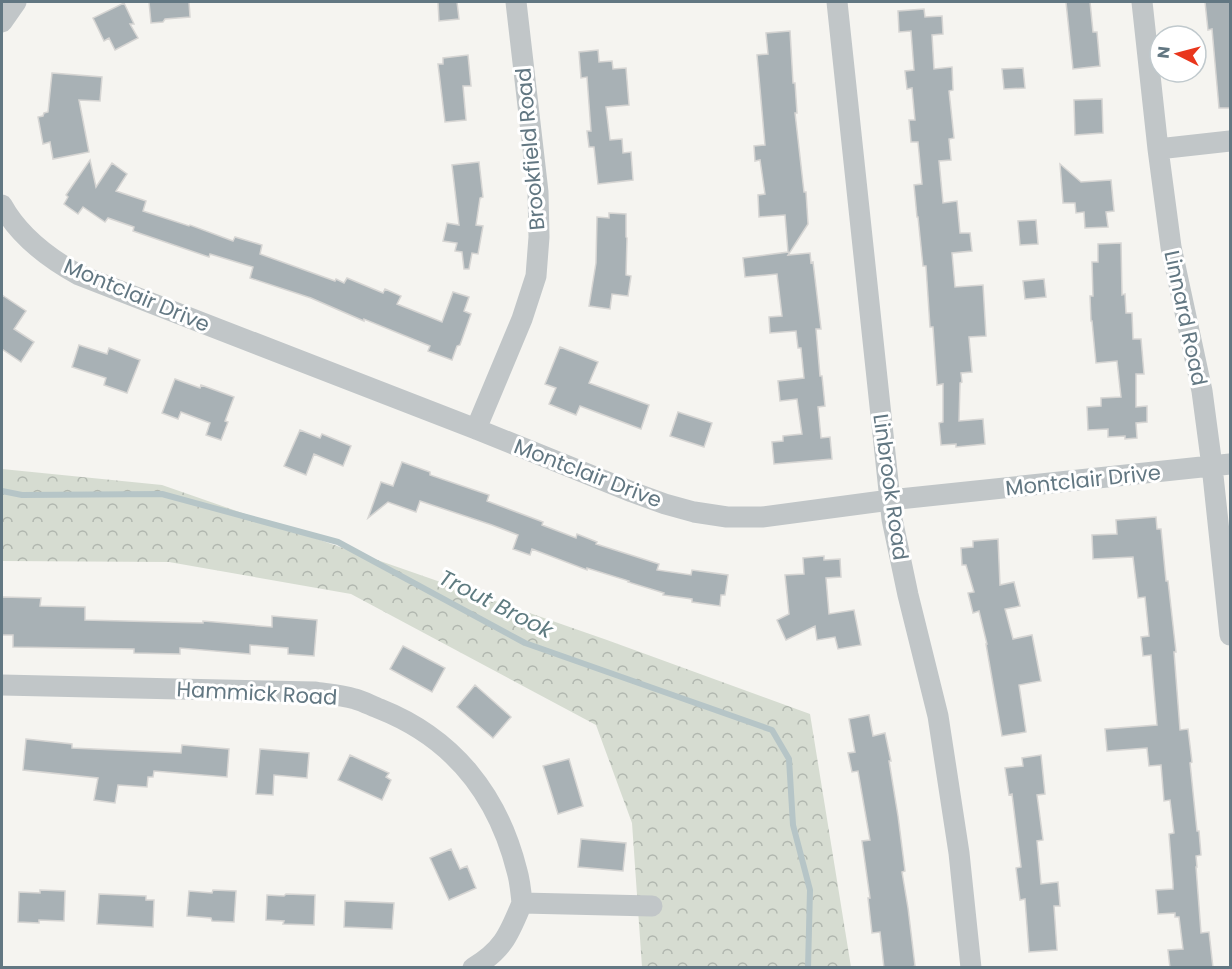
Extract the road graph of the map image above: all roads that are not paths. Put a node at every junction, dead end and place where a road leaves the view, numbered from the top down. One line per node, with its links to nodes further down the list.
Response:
1 (16, 2): 5 (street)
2 (516, 2): 9 (street, Brookfield Road)
3 (837, 2): 11 (street, Linbrook Road)
4 (1142, 2): 7 (street, Linnard Road)
5 (2, 22)
6 (1230, 141): 7 (street)
7 (1158, 149): 10 (street, Linnard Road)
8 (2, 205): 9 (street, Montclair Drive)
9 (476, 429): 11 (street, Montclair Drive)
10 (1221, 465): 11 (street, Montclair Drive); 12 (street, Linnard Road)
11 (890, 500): 17 (street, Linbrook Road)
12 (1230, 636)
13 (2, 685): 14 (street, Hammick Road)
14 (522, 903): 15 (street); 16 (street)
15 (652, 906)
16 (473, 968)
17 (971, 968)

